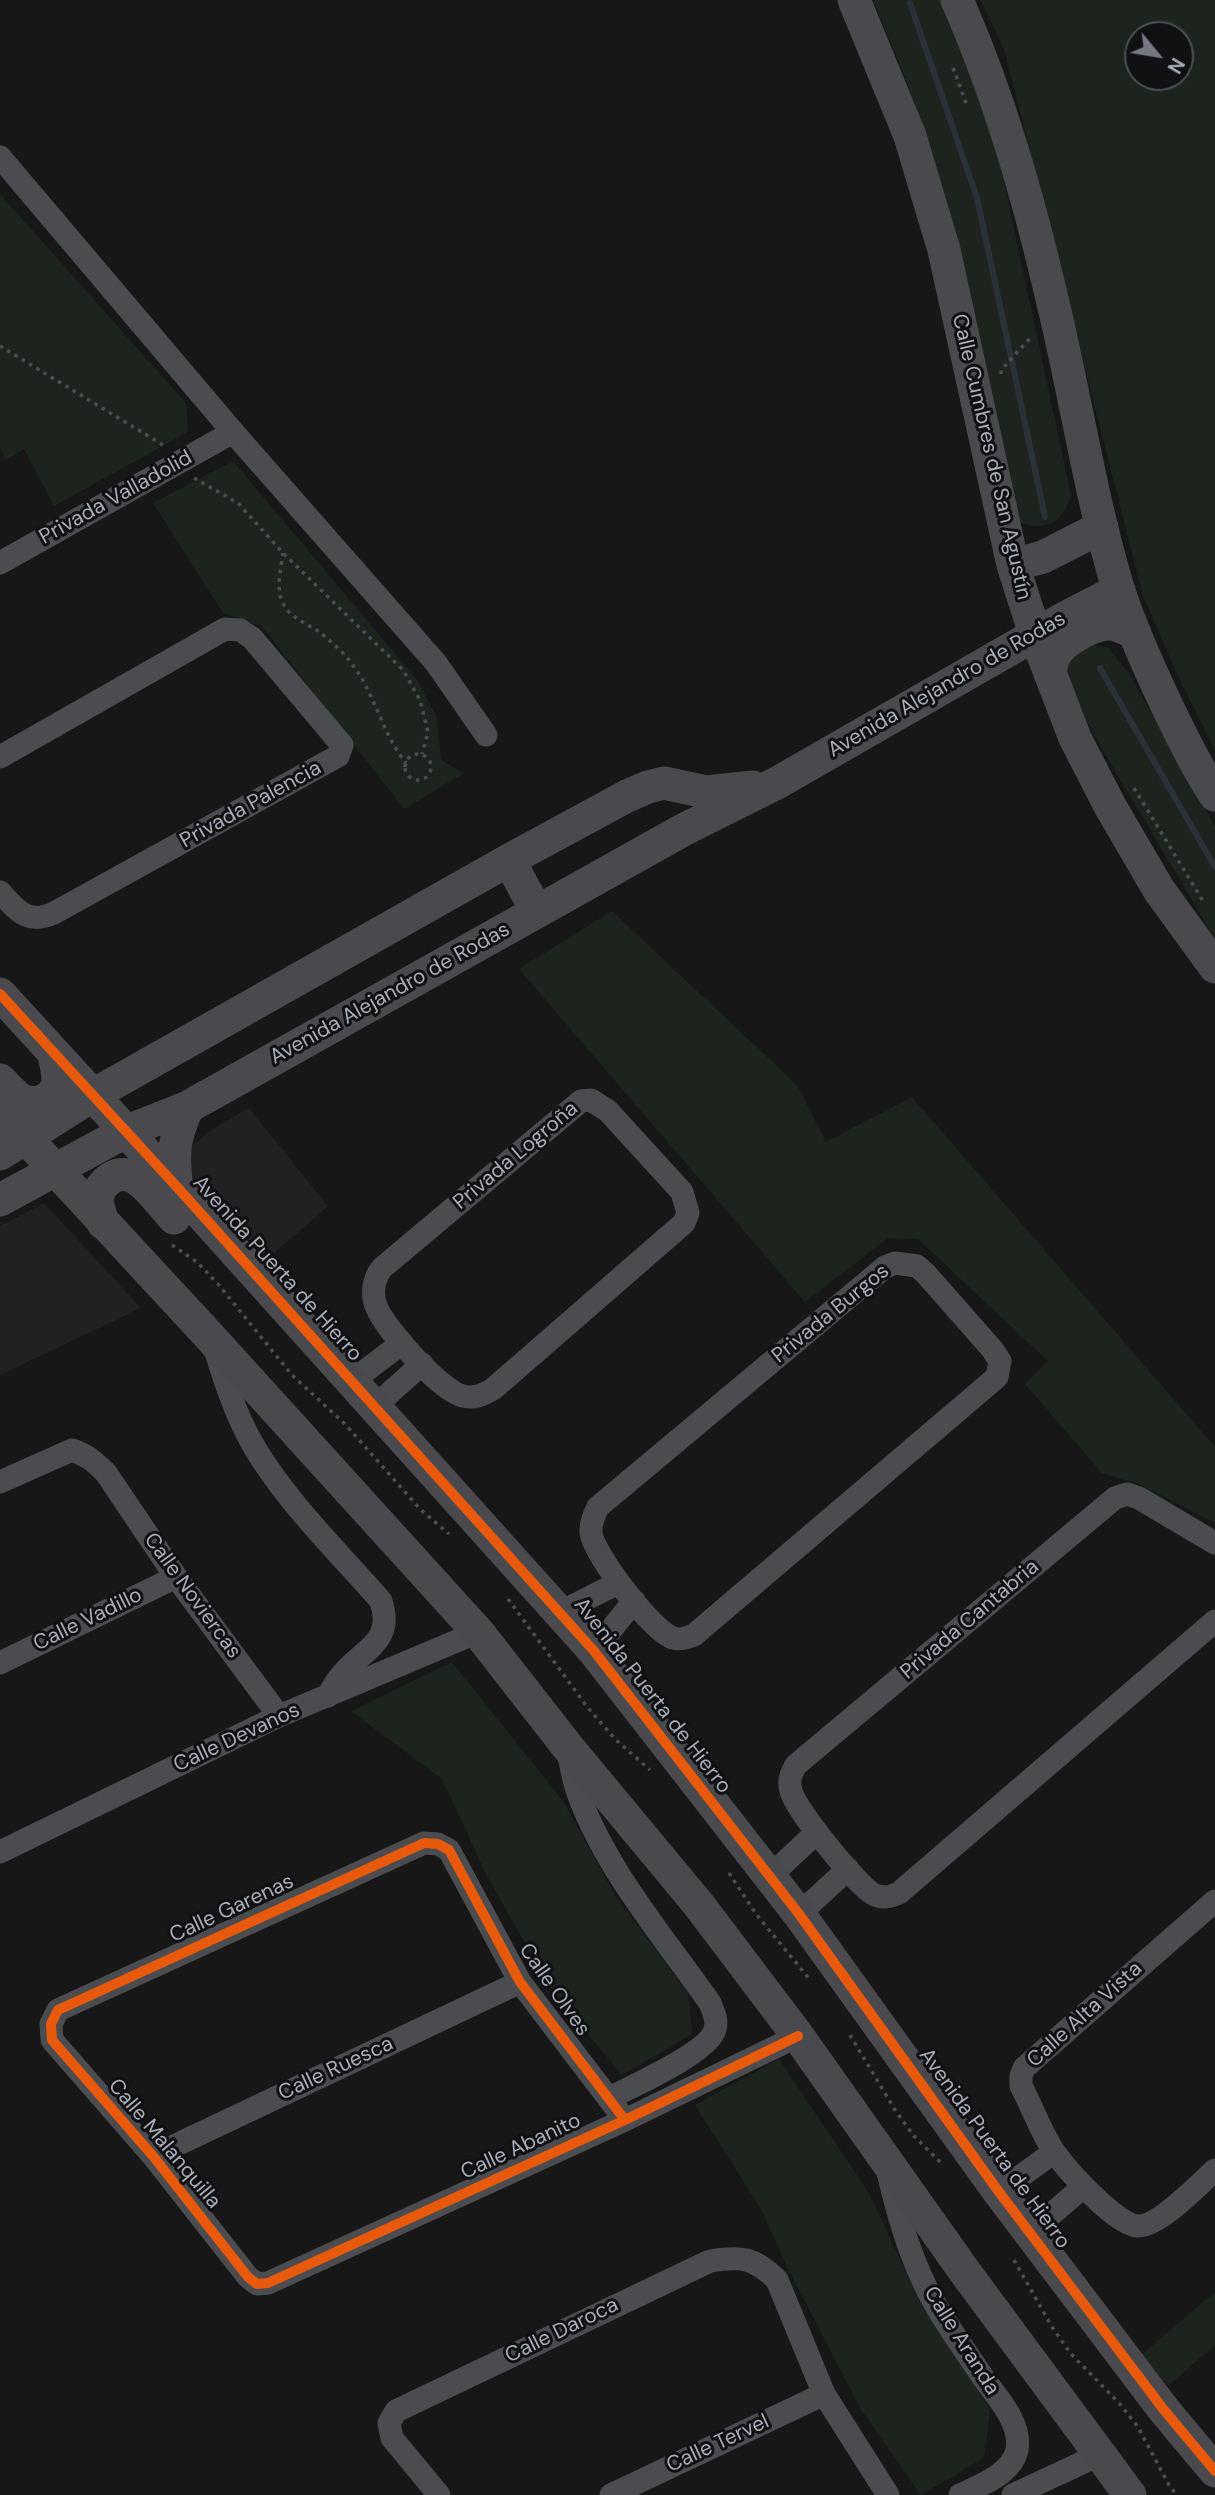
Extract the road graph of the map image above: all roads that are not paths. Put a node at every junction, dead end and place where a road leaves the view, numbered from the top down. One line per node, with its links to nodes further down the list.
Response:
1 (854, 0): 7 (street, Calle Cumbres de San Agustín)
2 (957, 0): 5 (street)
3 (0, 157): 4 (street)
4 (233, 432): 6 (street, Privada Valladolid); 12 (street)
5 (1102, 527): 7 (street); 8 (street)
6 (0, 563)
7 (1013, 565): 9 (street, Calle Cumbres de San Agustín)
8 (1119, 590): 9 (street, Avenida Alejandro de Rodas); 10 (street)
9 (1035, 634): 11 (street, Calle Cumbres de San Agustín); 14 (street, Avenida Alejandro de Rodas)
10 (1135, 634): 11 (street); 16 (street)
11 (1050, 674): 21 (street, Calle Cumbres de San Agustín)
12 (486, 734)
13 (0, 757): 19 (street, Privada Palencia)
14 (777, 783): 15 (street, Avenida Alejandro de Rodas); 17 (street, Avenida Alejandro de Rodas)
15 (679, 786): 17 (street); 18 (street, Avenida Alejandro de Rodas)
16 (1215, 794)
17 (682, 830): 20 (street, Avenida Alejandro de Rodas)
18 (509, 860): 20 (street); 25 (street, Avenida Alejandro de Rodas)
19 (0, 892)
20 (537, 912): 26 (street, Avenida Alejandro de Rodas)
21 (1215, 967)
22 (0, 994): 23 (street, Avenida Puerta de Hierro)
23 (54, 1053): 24 (street); 25 (street, Avenida Puerta de Hierro)
24 (0, 1080)
25 (93, 1095): 28 (street, Avenida Puerta de Hierro); 29 (street, Avenida Alejandro de Rodas)
26 (188, 1107): 28 (street, Avenida Alejandro de Rodas); 31 (street)
27 (0, 1110): 29 (street)
28 (125, 1132): 30 (street, Avenida Alejandro de Rodas); 31 (street, Avenida Puerta de Hierro)
29 (14, 1146): 30 (street)
30 (55, 1170): 32 (street, Avenida Alejandro de Rodas); 33 (street)
31 (177, 1187): 34 (street, Avenida Puerta de Hierro)
32 (0, 1200)
33 (103, 1223): 34 (street); 35 (street)
34 (266, 1287): 38 (street, Avenida Puerta de Hierro)
35 (211, 1338): 47 (street); 50 (street)
36 (402, 1343): 37 (street, Privada Logroña); 37 (street, Privada Logroña); 38 (street)
37 (422, 1364): 39 (street)
38 (352, 1381): 39 (street, Avenida Puerta de Hierro)
39 (375, 1406): 45 (street, Avenida Puerta de Hierro)
40 (0, 1482): 42 (street, Calle Noviercas)
41 (1215, 1543): 53 (street, Privada Cantabria)
42 (176, 1577): 49 (street, Calle Vadillo); 51 (street, Calle Noviercas)
43 (618, 1583): 44 (street, Privada Burgos); 44 (street, Privada Burgos); 45 (street)
44 (634, 1601): 48 (street)
45 (561, 1612): 48 (street, Avenida Puerta de Hierro)
46 (1215, 1621): 56 (street, Privada Cantabria)
47 (478, 1632): 50 (street, Calle Devanos); 52 (street)
48 (594, 1651): 57 (street, Avenida Puerta de Hierro)
49 (0, 1663)
50 (328, 1696): 51 (street, Calle Devanos)
51 (279, 1716): 55 (street, Calle Devanos)
52 (567, 1746): 62 (street); 63 (street)
53 (817, 1832): 56 (street, Privada Cantabria); 57 (street)
54 (438, 1844): 60 (street, Calle Olves); 61 (street, Calle Garenas)
55 (0, 1852)
56 (848, 1869): 59 (street)
57 (769, 1877): 59 (street, Avenida Puerta de Hierro)
58 (1215, 1900): 65 (street, Calle Alta Vista)
59 (799, 1914): 70 (street, Avenida Puerta de Hierro)
60 (520, 1982): 63 (street, Calle Olves); 66 (street, Calle Ruesca)
61 (51, 2024): 66 (street, Calle Malanquilla)
62 (798, 2036): 64 (street, Calle Abanito); 67 (street)
63 (609, 2098): 64 (street, Calle Olves)
64 (625, 2120): 72 (street, Calle Abanito)
65 (1054, 2152): 69 (street, Calle Alta Vista); 70 (street)
66 (153, 2156): 72 (street, Calle Malanquilla)
67 (885, 2159): 74 (street); 79 (street, Calle Aranda)
68 (1215, 2170): 69 (street, Calle Alta Vista)
69 (1083, 2186): 71 (street)
70 (999, 2192): 71 (street, Avenida Puerta de Hierro)
71 (1031, 2232): 75 (street, Avenida Puerta de Hierro)
72 (257, 2284)
73 (824, 2394): 76 (street, Calle Daroca); 77 (street, Calle Tervel); 78 (street)
74 (1099, 2455): 80 (street); 81 (street)
75 (1215, 2471)
76 (439, 2495)
77 (611, 2495)
78 (888, 2495)
79 (960, 2495)
80 (1013, 2495)
81 (1130, 2495)

